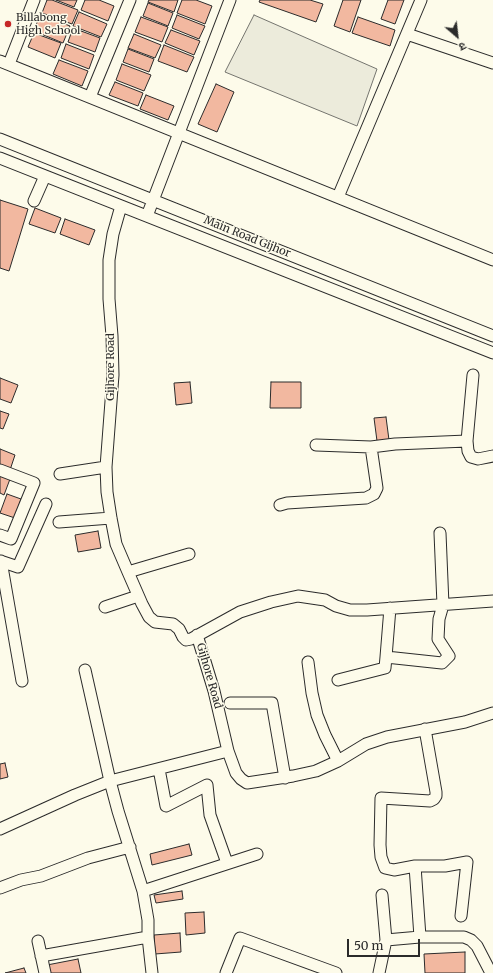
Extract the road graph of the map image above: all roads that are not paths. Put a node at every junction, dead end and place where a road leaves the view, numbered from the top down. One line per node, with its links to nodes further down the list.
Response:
1 (34, 0): 6 (street)
2 (130, 0): 8 (street)
3 (230, 0): 9 (street)
4 (421, 0): 5 (street)
5 (406, 34): 7 (street); 13 (street)
6 (4, 62): 8 (street)
7 (493, 63)
8 (90, 97): 9 (street)
9 (179, 132): 13 (street); 14 (street)
10 (0, 139): 14 (street, Main Road Gijhor)
11 (0, 158): 12 (street, Main Road Gijhor)
12 (45, 176): 15 (street); 16 (street, Main Road Gijhor)
13 (338, 197): 18 (street)
14 (153, 200): 17 (street); 19 (street, Main Road Gijhor)
15 (34, 201)
16 (121, 206): 17 (street, Main Road Gijhor); 26 (street, Gijhore Road)
17 (147, 216): 20 (street, Main Road Gijhor)
18 (493, 260)
19 (493, 336)
20 (493, 353)
21 (473, 375): 22 (street)
22 (467, 441): 24 (street); 25 (street)
23 (316, 444): 24 (street)
24 (371, 447): 30 (street)
25 (493, 456)
26 (106, 467): 28 (street); 31 (street, Gijhore Road)
27 (0, 470): 34 (street)
28 (60, 474)
29 (46, 504): 36 (street)
30 (280, 505)
31 (111, 518): 32 (street); 37 (street, Gijhore Road)
32 (59, 522)
33 (440, 533): 40 (street)
34 (0, 535)
35 (189, 554): 37 (street)
36 (1, 561): 48 (street)
37 (128, 572): 38 (street, Gijhore Road)
38 (138, 596): 41 (street); 43 (street, Gijhore Road)
39 (493, 601): 40 (street)
40 (443, 604): 42 (street); 44 (street)
41 (105, 607)
42 (390, 608): 43 (street); 44 (street)
43 (197, 635): 52 (street, Gijhore Road)
44 (386, 656): 47 (street)
45 (308, 662): 53 (street)
46 (85, 670): 56 (street)
47 (338, 680)
48 (22, 681)
49 (230, 704): 55 (street)
50 (493, 714): 51 (street, Gijhore Road)
51 (425, 730): 53 (street, Gijhore Road); 61 (street)
52 (228, 751): 54 (street); 55 (street, Gijhore Road)
53 (338, 761): 55 (street, Gijhore Road)
54 (159, 769): 56 (street); 60 (street)
55 (284, 778)
56 (110, 782): 57 (street); 58 (street)
57 (0, 829)
58 (130, 847): 62 (street); 63 (street)
59 (257, 854): 60 (street)
60 (227, 863): 63 (street)
61 (415, 866): 65 (street); 67 (street)
62 (0, 888)
63 (144, 891): 66 (street)
64 (382, 895): 68 (street)
65 (461, 916)
66 (148, 937): 70 (street); 72 (street)
67 (420, 937): 68 (street); 76 (street)
68 (386, 940): 75 (street)
69 (38, 941): 70 (street)
70 (41, 956): 71 (street)
71 (45, 973)
72 (152, 973)
73 (226, 973): 74 (street)
74 (336, 973)
75 (379, 973)
76 (491, 973)

